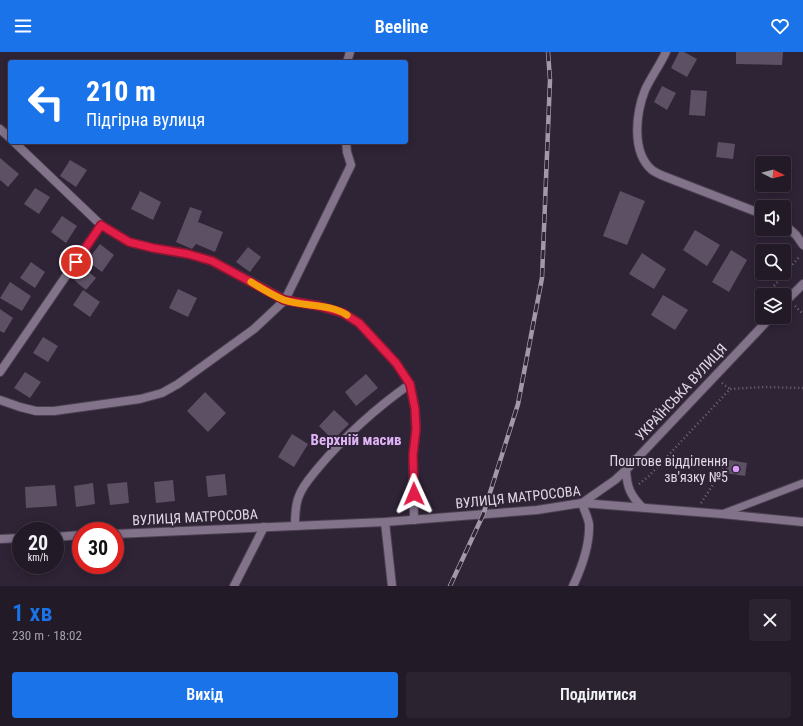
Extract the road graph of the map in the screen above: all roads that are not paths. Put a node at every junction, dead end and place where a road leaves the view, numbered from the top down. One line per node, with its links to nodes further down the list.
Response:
1 (666, 52): 6 (street)
2 (0, 129): 3 (street)
3 (8, 136)
4 (16, 144): 7 (street)
5 (346, 144): 12 (street)
6 (755, 211)
7 (101, 225): 12 (street); 14 (street)
8 (791, 230): 9 (street)
9 (803, 245)
10 (803, 284): 11 (street)
11 (791, 296)
12 (284, 300): 15 (street); 16 (street)
13 (764, 324): 17 (street, УКРАЇНСЬКА ВУЛИЦЯ)
14 (0, 372)
15 (410, 384): 22 (street); 25 (street)
16 (0, 400)
17 (626, 470): 19 (street, УКРАЇНСЬКА ВУЛИЦЯ); 20 (street)
18 (803, 483): 21 (lane)
19 (582, 503): 20 (street, ВУЛИЦЯ МАТРОСОВА); 22 (street, ВУЛИЦЯ МАТРОСОВА); 32 (street)
20 (642, 507): 21 (street, ВУЛИЦЯ МАТРОСОВА)
21 (722, 514): 24 (street, ВУЛИЦЯ МАТРОСОВА)
22 (414, 520): 23 (street, ВУЛИЦЯ МАТРОСОВА)
23 (385, 522): 25 (street, ВУЛИЦЯ МАТРОСОВА); 31 (street)
24 (803, 522)
25 (295, 526): 26 (street, ВУЛИЦЯ МАТРОСОВА)
26 (264, 527): 27 (street, ВУЛИЦЯ МАТРОСОВА); 30 (street)
27 (124, 534)
28 (12, 538): 29 (street)
29 (0, 539)
30 (234, 586)
31 (392, 586)
32 (573, 586)

